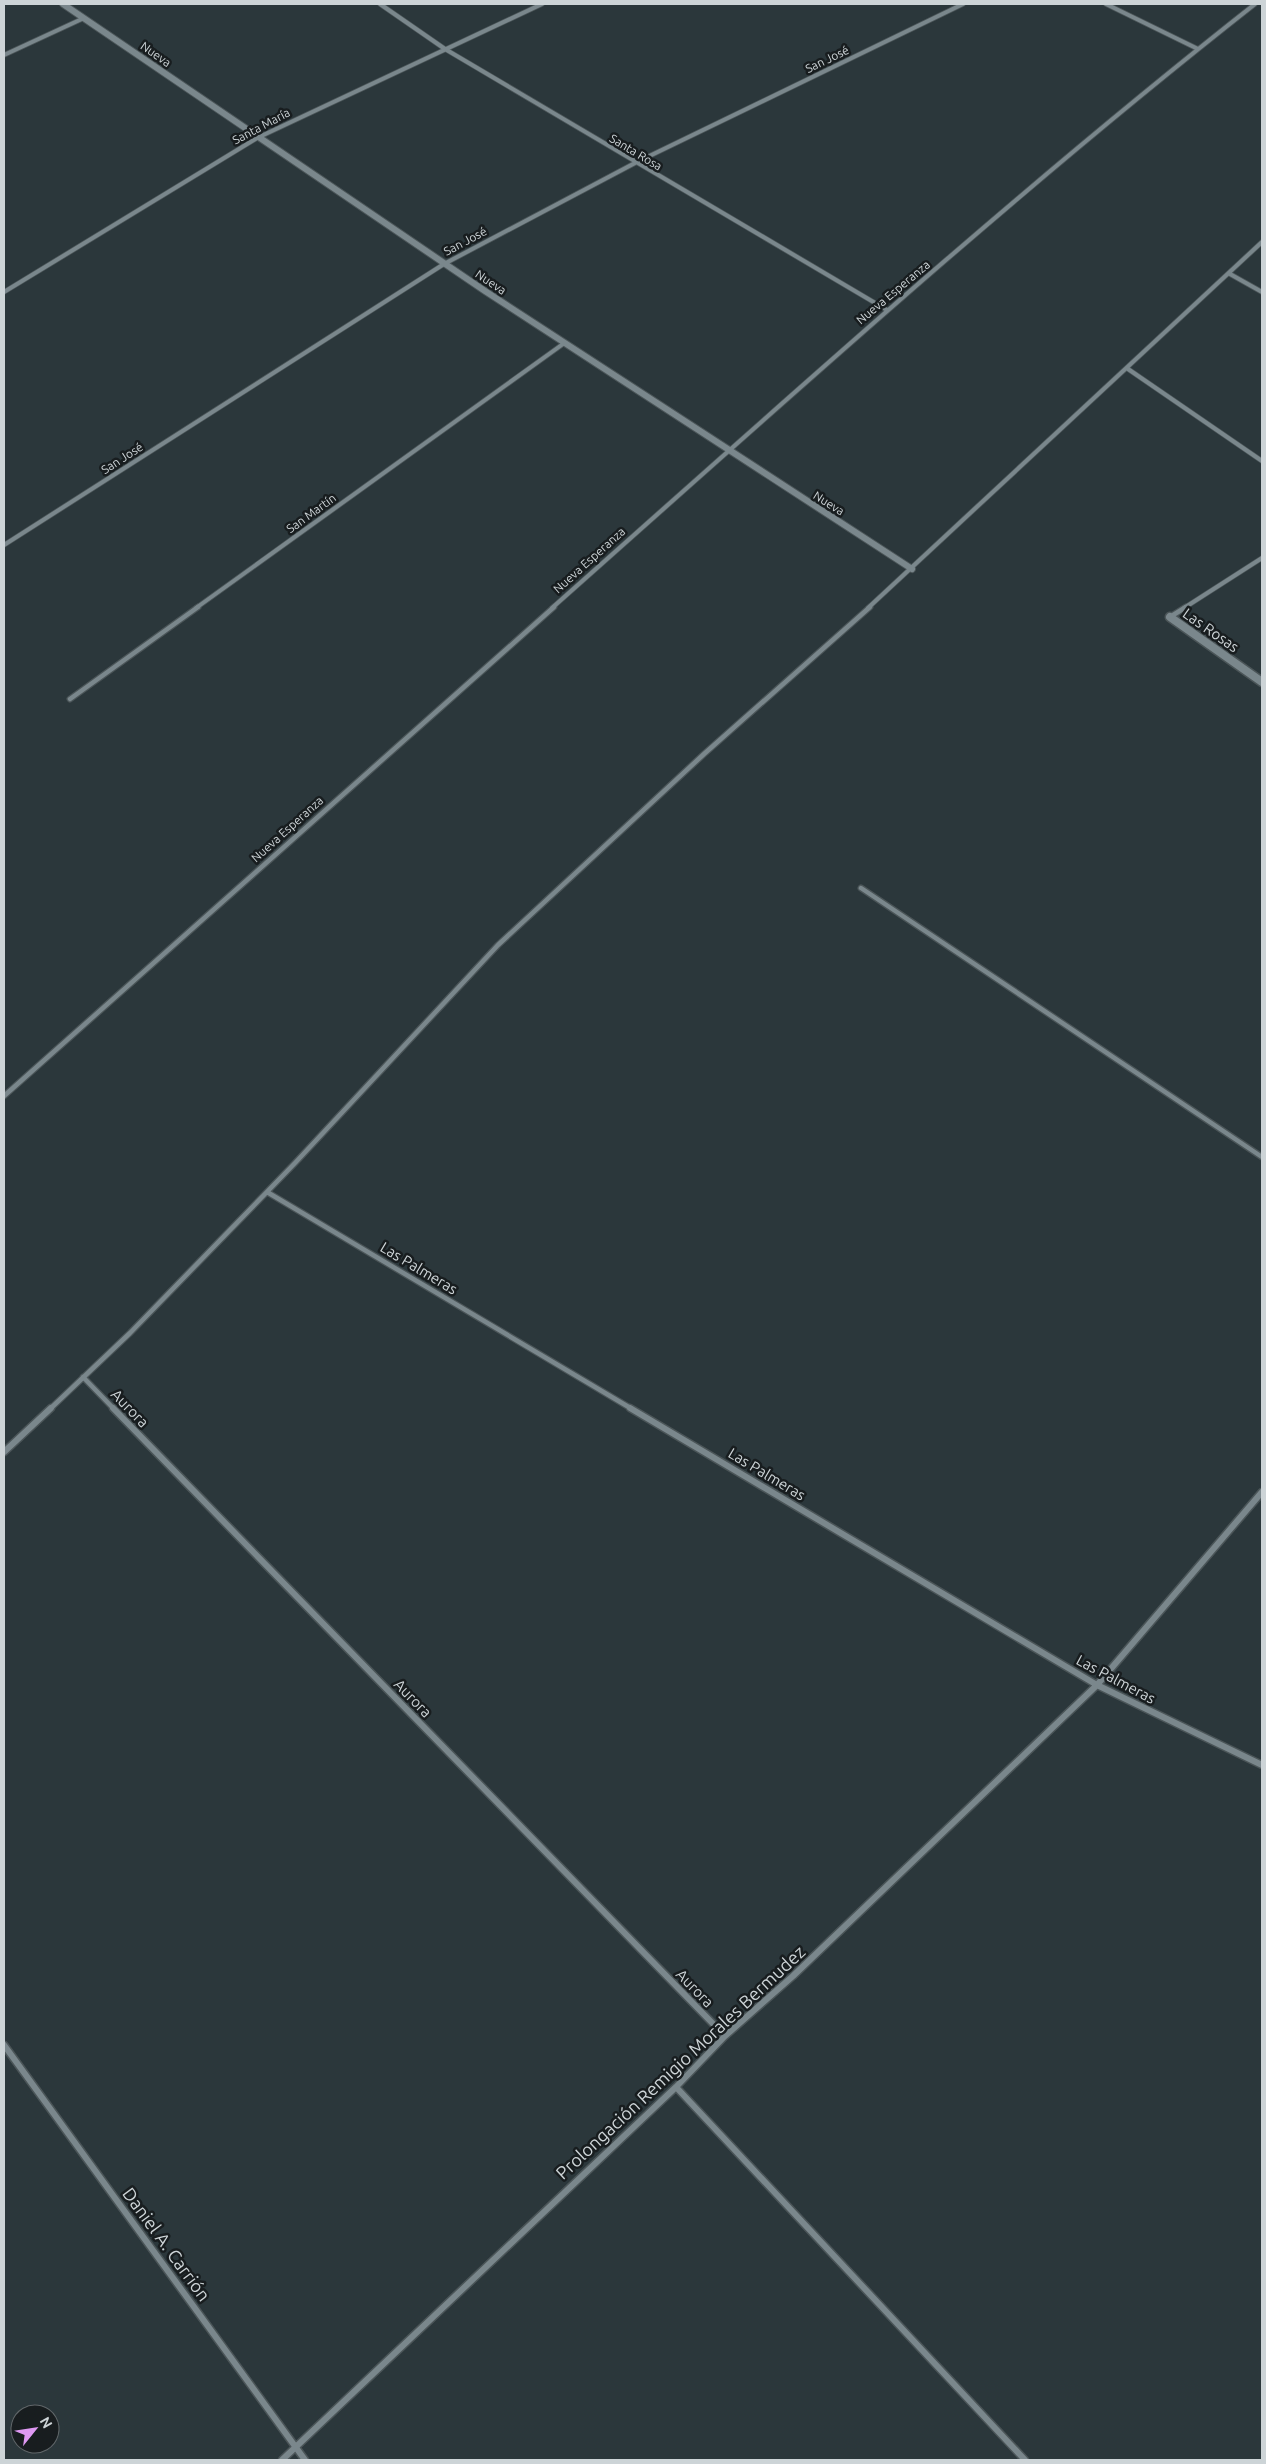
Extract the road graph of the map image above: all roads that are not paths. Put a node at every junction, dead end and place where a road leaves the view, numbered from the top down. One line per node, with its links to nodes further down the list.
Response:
1 (63, 4): 7 (street, Nueva)
2 (380, 4): 8 (street, Santa Rosa)
3 (542, 4): 8 (street, Santa María)
4 (963, 4): 12 (street, San José)
5 (1106, 4): 9 (street)
6 (1255, 4): 9 (street, Nueva Esperanza)
7 (84, 18): 10 (street); 11 (street, Nueva)
8 (445, 49): 11 (street, Santa María); 12 (street, Santa Rosa)
9 (1198, 49): 18 (street, Nueva Esperanza)
10 (4, 55)
11 (257, 138): 14 (street, Nueva); 16 (street, Santa María)
12 (635, 163): 14 (street, San José); 18 (street, Santa Rosa)
13 (1262, 242): 15 (street)
14 (444, 264): 19 (street, Nueva); 23 (street, San José)
15 (1230, 274): 17 (street); 20 (street)
16 (4, 292)
17 (1262, 292)
18 (887, 310): 21 (street, Nueva Esperanza)
19 (563, 344): 21 (street, Nueva); 28 (street, San Martín)
20 (1128, 370): 22 (street); 25 (street)
21 (726, 451): 25 (street, Nueva); 30 (street, Nueva Esperanza)
22 (1262, 460)
23 (4, 545)
24 (1262, 558): 26 (street)
25 (912, 569): 32 (street)
26 (1170, 617): 27 (street, Las Rosas)
27 (1262, 682)
28 (70, 699)
29 (861, 888): 31 (street)
30 (4, 1096)
31 (1262, 1157)
32 (267, 1192): 33 (street); 36 (street, Las Palmeras)
33 (83, 1377): 34 (street); 38 (street, Aurora)
34 (4, 1452)
35 (1262, 1492): 36 (street, Prolongación Remigio Morales Bermudez)
36 (1097, 1685): 37 (street, Las Palmeras); 38 (street, Prolongación Remigio Morales Bermudez)
37 (1262, 1765)
38 (725, 2036): 40 (street, Prolongación Remigio Morales Bermudez)
39 (4, 2045): 41 (street, Daniel A. Carrión)
40 (676, 2087): 41 (street, Prolongación Remigio Morales Bermudez); 44 (street)
41 (296, 2447): 42 (street, Prolongación Remigio Morales Bermudez); 43 (street, Daniel A. Carrión)
42 (282, 2460)
43 (305, 2460)
44 (1025, 2460)

